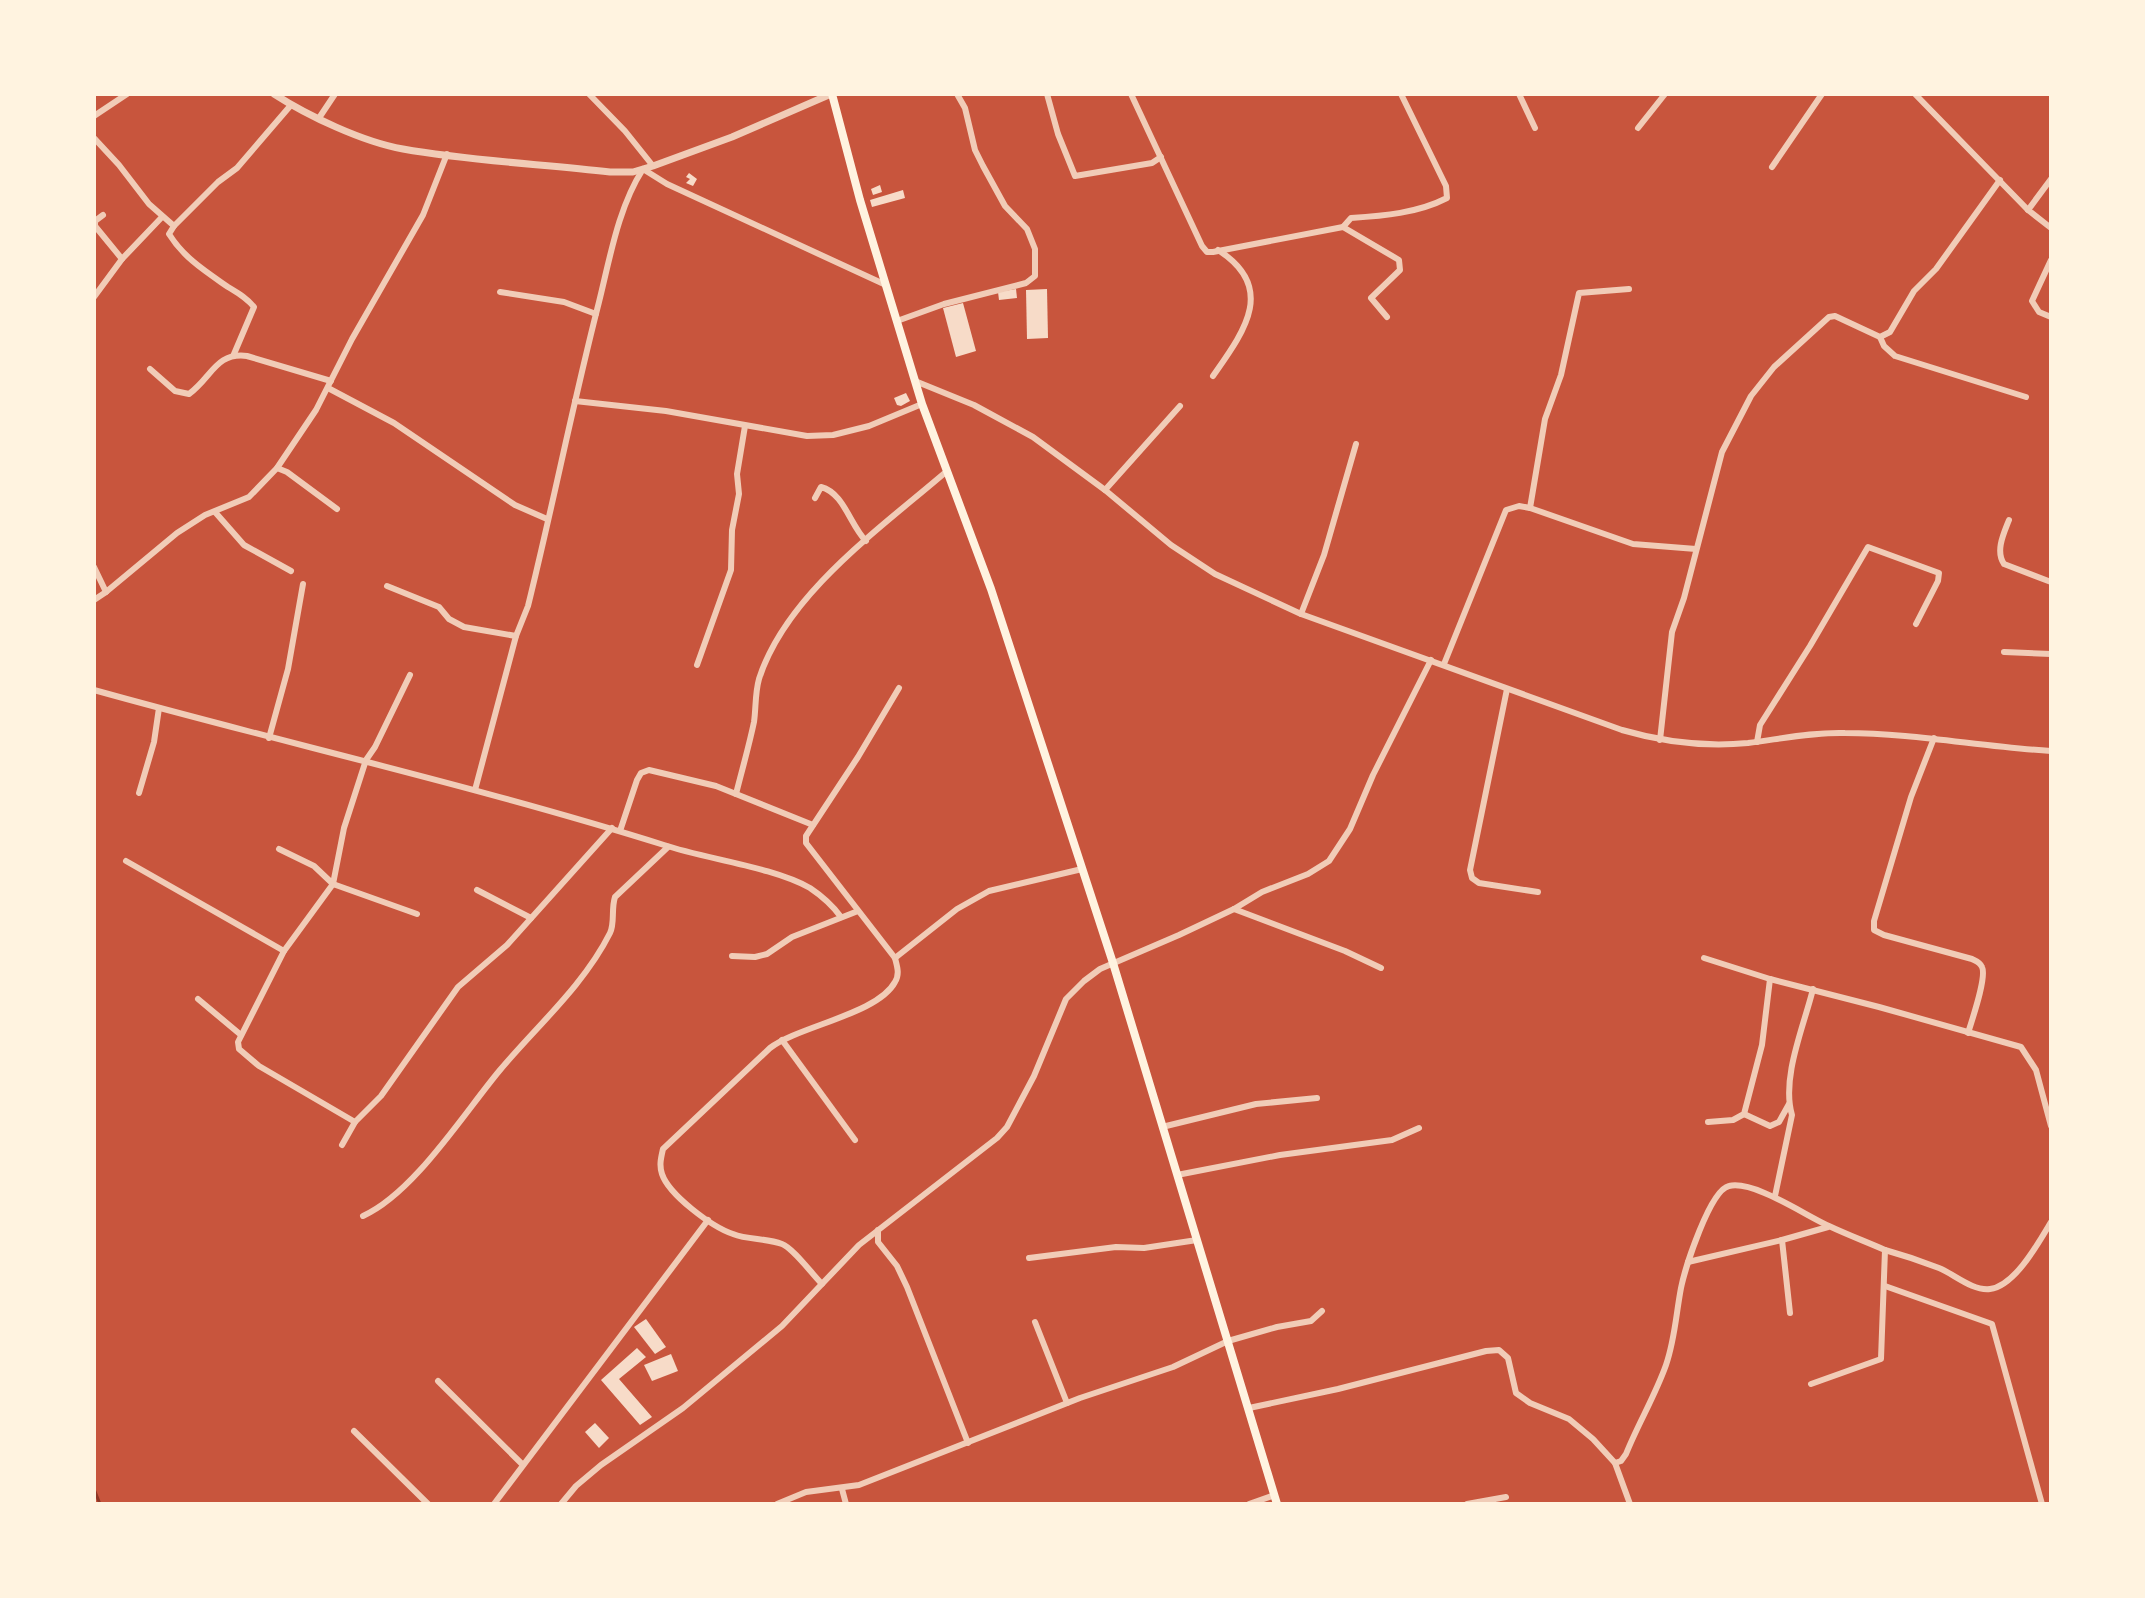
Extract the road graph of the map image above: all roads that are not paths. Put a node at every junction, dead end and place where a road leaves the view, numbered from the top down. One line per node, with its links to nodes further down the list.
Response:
1 (127, 94): 15 (street)
2 (274, 94): 14 (street)
3 (335, 94): 16 (street)
4 (589, 94): 22 (street)
5 (832, 94): 22 (street); 36 (main road)
6 (957, 94): 43 (street)
7 (1047, 94): 21 (street)
8 (1131, 94): 21 (street)
9 (1401, 94): 31 (street)
10 (1519, 94): 17 (street)
11 (1665, 94): 18 (street)
12 (1822, 94): 23 (street)
13 (1916, 95): 26 (street)
14 (291, 105): 16 (street); 30 (street)
15 (94, 116)
16 (319, 118): 20 (street)
17 (1535, 128)
18 (1638, 128)
19 (94, 138): 29 (street)
20 (447, 154): 24 (street); 49 (street)
21 (1161, 157): 33 (street)
22 (653, 166): 24 (street)
23 (1772, 167)
24 (643, 169): 36 (street); 40 (street)
25 (2051, 179): 27 (street)
26 (2000, 180): 27 (street); 44 (street)
27 (2028, 210): 32 (street)
28 (103, 215): 34 (street)
29 (162, 217): 30 (street); 34 (street)
30 (174, 226): 45 (street)
31 (1343, 227): 33 (street); 41 (street)
32 (2051, 228)
33 (1218, 250): 47 (street)
34 (122, 259): 39 (street)
35 (2051, 260): 42 (street)
36 (886, 285): 43 (main road)
37 (1629, 289): 60 (street)
38 (500, 292): 40 (street)
39 (94, 297)
40 (596, 314): 51 (street)
41 (1387, 317)
42 (2051, 317)
43 (897, 321): 48 (main road)
44 (1880, 337): 50 (street); 66 (street)
45 (234, 354): 46 (street); 49 (street)
46 (150, 369)
47 (1213, 376)
48 (915, 381): 52 (main road); 58 (street)
49 (329, 385): 56 (street); 63 (street)
50 (2026, 397)
51 (575, 401): 54 (street); 63 (street)
52 (922, 404): 54 (street); 57 (main road)
53 (1180, 406): 58 (street)
54 (745, 426): 81 (street)
55 (1356, 444): 74 (street)
56 (277, 468): 61 (street); 62 (street)
57 (947, 471): 65 (street); 102 (main road)
58 (1105, 490): 74 (street)
59 (815, 498): 65 (street)
60 (1530, 508): 66 (street); 80 (street)
61 (337, 509)
62 (215, 512): 68 (street); 72 (street)
63 (547, 519): 76 (street)
64 (2009, 520): 69 (street)
65 (866, 541): 95 (street)
66 (1696, 549): 89 (street)
67 (94, 567): 72 (street)
68 (291, 571)
69 (2051, 582)
70 (303, 584): 87 (street)
71 (387, 586): 76 (street)
72 (106, 592): 73 (street)
73 (94, 600)
74 (1301, 614): 79 (street)
75 (1916, 624): 90 (street)
76 (516, 636): 93 (street)
77 (2004, 652): 78 (street)
78 (2051, 654)
79 (1431, 660): 80 (street); 106 (street)
80 (1444, 664): 84 (street)
81 (697, 665)
82 (410, 675): 92 (street)
83 (899, 688): 96 (street)
84 (1507, 689): 89 (street); 105 (street)
85 (94, 690): 86 (street)
86 (159, 708): 87 (street); 94 (street)
87 (269, 738): 92 (street)
88 (1934, 738): 90 (street); 91 (street); 120 (street)
89 (1660, 740): 90 (street)
90 (1757, 742)
91 (2051, 751)
92 (366, 760): 93 (street); 103 (street)
93 (475, 790): 97 (street)
94 (139, 793)
95 (736, 794): 96 (street); 98 (street)
96 (813, 825): 107 (street)
97 (612, 828): 98 (street); 110 (street)
98 (620, 831): 99 (street)
99 (668, 847): 109 (street); 135 (street)
100 (279, 849): 103 (street)
101 (126, 861): 111 (street)
102 (1082, 869): 113 (street); 115 (main road)
103 (333, 884): 108 (street); 111 (street)
104 (477, 890): 110 (street)
105 (1538, 892)
106 (1234, 909): 115 (street); 116 (street)
107 (858, 911): 109 (street); 113 (street)
108 (417, 914)
109 (841, 917): 112 (street)
110 (531, 918): 126 (street)
111 (284, 951): 121 (street)
112 (732, 956)
113 (895, 958): 122 (street)
114 (1704, 958): 117 (street)
115 (1113, 963): 129 (main road); 139 (street)
116 (1381, 968)
117 (1770, 979): 118 (street); 125 (street)
118 (1813, 989): 120 (street); 124 (street)
119 (198, 999): 121 (street)
120 (1968, 1033): 128 (street)
121 (241, 1035): 126 (street)
122 (782, 1040): 131 (street); 136 (street)
123 (1317, 1098): 129 (street)
124 (1789, 1104): 125 (street); 134 (street)
125 (1744, 1114): 127 (street)
126 (355, 1122): 132 (street)
127 (1708, 1122)
128 (2051, 1126)
129 (1162, 1127): 133 (main road)
130 (1419, 1128): 133 (street)
131 (855, 1140)
132 (342, 1145)
133 (1177, 1175): 140 (main road)
134 (1775, 1196): 138 (street); 144 (street)
135 (363, 1216)
136 (708, 1220): 145 (street); 158 (street)
137 (2051, 1222): 142 (street)
138 (1829, 1226): 141 (street); 142 (street)
139 (878, 1230): 145 (street); 156 (street)
140 (1197, 1240): 143 (street); 150 (main road)
141 (1782, 1240): 144 (street); 148 (street)
142 (1885, 1250): 146 (street)
143 (1029, 1258)
144 (1688, 1262): 157 (street)
145 (822, 1284): 164 (street)
146 (1885, 1286): 152 (street); 170 (street)
147 (1322, 1311): 150 (street)
148 (1790, 1313)
149 (1035, 1322): 153 (street)
150 (1228, 1341): 153 (street); 154 (main road)
151 (438, 1381): 158 (street)
152 (1811, 1384)
153 (1067, 1403): 156 (street)
154 (1249, 1408): 157 (street); 161 (main road)
155 (354, 1431): 162 (street)
156 (968, 1443): 159 (street)
157 (1615, 1463): 169 (street)
158 (523, 1465): 163 (street)
159 (842, 1489): 165 (street); 166 (street)
160 (1506, 1497): 168 (street)
161 (1276, 1500): 167 (street)
162 (428, 1504)
163 (494, 1504)
164 (561, 1504)
165 (777, 1504)
166 (846, 1504)
167 (1249, 1504)
168 (1467, 1504)
169 (1630, 1504)
170 (2042, 1504)

